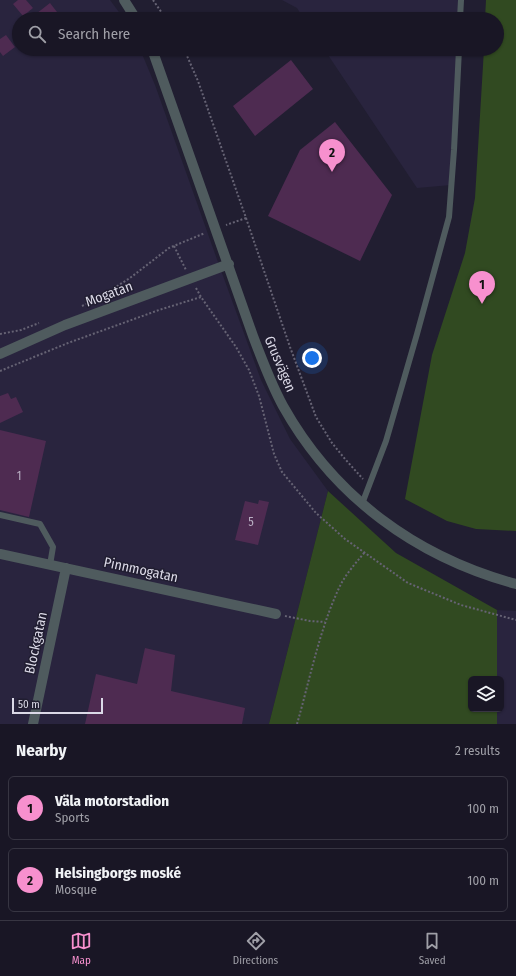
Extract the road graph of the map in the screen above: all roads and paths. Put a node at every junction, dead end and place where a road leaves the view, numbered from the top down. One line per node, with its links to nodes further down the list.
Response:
1 (124, 0): 4 (street)
2 (153, 0): 5 (path)
3 (461, 0): 6 (lane)
4 (132, 12)
5 (161, 12)
6 (460, 12)
7 (154, 56): 11 (street, Grusvägen)
8 (187, 56): 10 (path)
9 (459, 56): 19 (lane)
10 (246, 218): 11 (path); 19 (path)
11 (216, 229): 12 (street, Grusvägen); 14 (path)
12 (228, 264): 17 (street, Mogatan); 20 (street, Grusvägen)
13 (201, 297): 18 (path)
14 (76, 308)
15 (41, 322): 16 (path)
16 (0, 334)
17 (0, 354)
18 (0, 371)
19 (368, 485): 20 (lane)
20 (362, 504): 26 (street, Grusvägen)
21 (0, 515): 24 (lane)
22 (364, 553): 28 (path)
23 (0, 554): 24 (street, Pinnmogatan)
24 (50, 565): 25 (street, Pinnmogatan)
25 (66, 568): 27 (street, Pinnmogatan); 29 (street, Blockgatan)
26 (516, 584)
27 (276, 614): 28 (path)
28 (325, 622): 30 (path)
29 (33, 724)
30 (297, 724)

